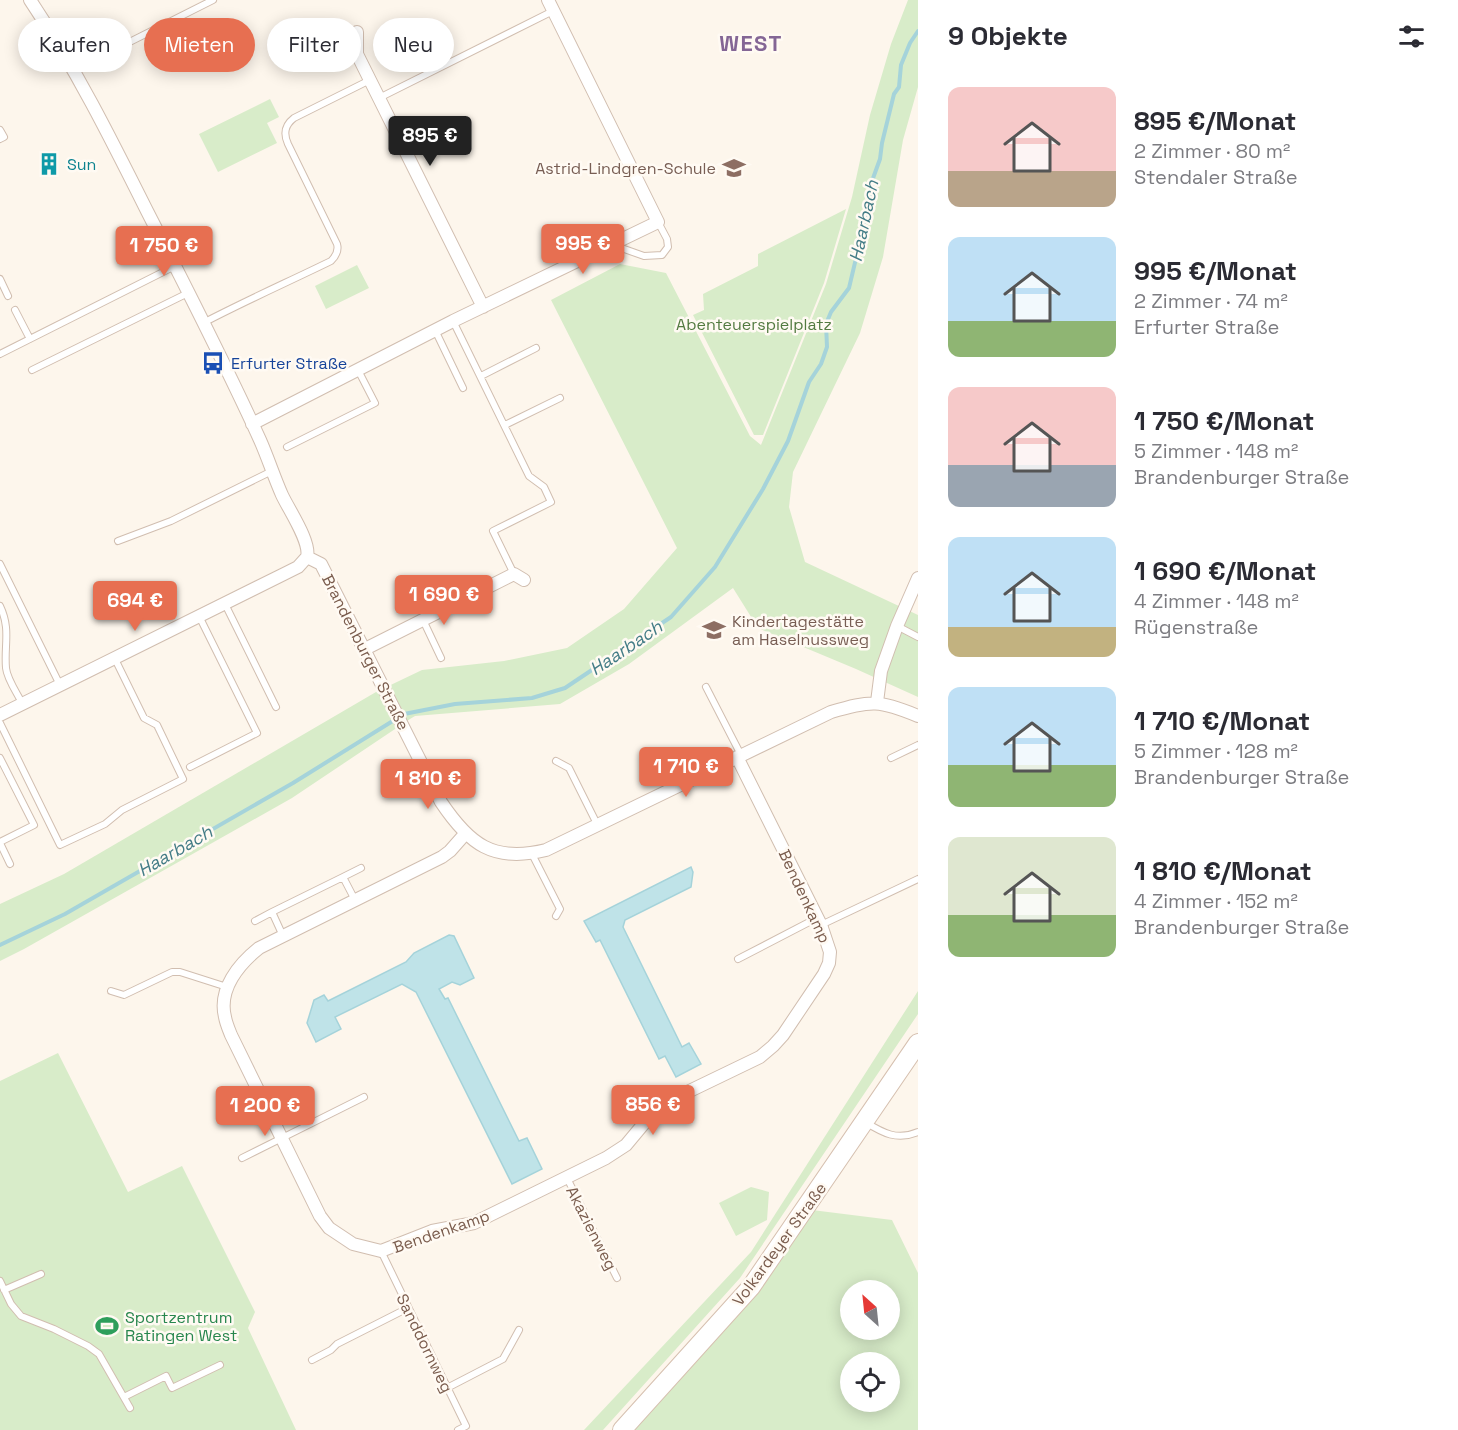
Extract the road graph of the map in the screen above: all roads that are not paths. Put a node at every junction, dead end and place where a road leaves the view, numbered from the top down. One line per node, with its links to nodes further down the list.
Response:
1 (30, 0): 4 (street)
2 (213, 0): 5 (lane)
3 (550, 5): 9 (lane); 12 (street)
4 (42, 18)
5 (132, 41)
6 (361, 62): 8 (street)
7 (75, 72): 14 (street)
8 (370, 80): 9 (street); 21 (lane)
9 (379, 98): 18 (street)
10 (0, 130): 11 (lane)
11 (0, 139)
12 (658, 222): 13 (street); 13 (lane)
13 (612, 244): 18 (street)
14 (175, 266): 16 (street); 23 (lane)
15 (0, 279): 17 (lane)
16 (188, 293): 21 (street); 26 (lane)
17 (8, 296)
18 (483, 307): 20 (street)
19 (15, 310): 23 (lane)
20 (453, 321): 22 (street); 28 (lane)
21 (202, 323): 31 (street)
22 (435, 330): 27 (street); 29 (lane)
23 (30, 339): 25 (lane)
24 (536, 348): 28 (lane)
25 (0, 354)
26 (32, 370)
27 (358, 370): 31 (street); 33 (lane)
28 (481, 376): 32 (lane)
29 (463, 388)
30 (560, 399): 32 (lane)
31 (252, 424): 34 (street)
32 (505, 425): 38 (lane)
33 (287, 447)
34 (273, 470): 35 (lane); 36 (street)
35 (118, 541)
36 (307, 557): 40 (street); 46 (street, Brandenburger Straße)
37 (0, 564): 49 (lane)
38 (519, 577): 43 (street)
39 (918, 578): 44 (street)
40 (225, 604): 42 (street); 53 (lane)
41 (0, 606): 52 (lane)
42 (199, 616): 48 (street); 62 (lane)
43 (423, 620): 46 (street); 47 (lane)
44 (897, 626): 45 (lane); 51 (street)
45 (918, 637)
46 (365, 649): 64 (street, Brandenburger Straße)
47 (441, 658)
48 (115, 659): 49 (street); 56 (lane)
49 (60, 686): 52 (street)
50 (706, 687): 58 (lane)
51 (877, 702): 55 (street, Brandenburger Straße); 58 (street, Brandenburger Straße)
52 (22, 704): 54 (street)
53 (276, 707)
54 (0, 715)
55 (918, 716)
56 (0, 723)
57 (918, 745): 60 (lane)
58 (739, 756): 63 (street, Brandenburger Straße); 75 (street, Bendenkamp)
59 (0, 758): 65 (lane)
60 (891, 758)
61 (556, 761): 63 (lane)
62 (190, 767)
63 (597, 824): 66 (street, Brandenburger Straße)
64 (465, 834): 66 (street, Brandenburger Straße); 71 (street, Bendenkamp)
65 (0, 843): 67 (lane)
66 (532, 854): 73 (lane)
67 (10, 864)
68 (361, 868): 69 (lane)
69 (343, 877): 71 (lane); 72 (lane)
70 (918, 879): 75 (lane)
71 (355, 900): 76 (street, Bendenkamp)
72 (272, 912): 74 (lane); 76 (lane)
73 (556, 916)
74 (255, 921)
75 (819, 922): 77 (lane); 86 (street, Bendenkamp)
76 (284, 936): 78 (street, Bendenkamp)
77 (738, 959)
78 (227, 988): 79 (lane); 84 (street, Bendenkamp)
79 (111, 991)
80 (918, 1043): 82 (main road, Volkardeyer Straße)
81 (364, 1097): 84 (lane)
82 (864, 1122): 83 (lane); 100 (main road, Volkardeyer Straße)
83 (918, 1132)
84 (282, 1138): 85 (lane); 87 (street, Bendenkamp)
85 (242, 1158)
86 (567, 1177): 87 (street, Bendenkamp); 89 (lane, Akazienweg)
87 (381, 1251): 92 (lane, Sanddornweg)
88 (41, 1274): 91 (lane)
89 (617, 1278)
90 (0, 1281): 91 (lane)
91 (4, 1290): 97 (lane)
92 (408, 1308): 94 (lane); 96 (lane, Sanddornweg)
93 (519, 1330): 96 (lane)
94 (312, 1360)
95 (220, 1365): 97 (lane)
96 (447, 1388): 99 (lane, Sanddornweg)
97 (124, 1397): 98 (lane)
98 (130, 1408)
99 (458, 1430)
100 (622, 1430)

